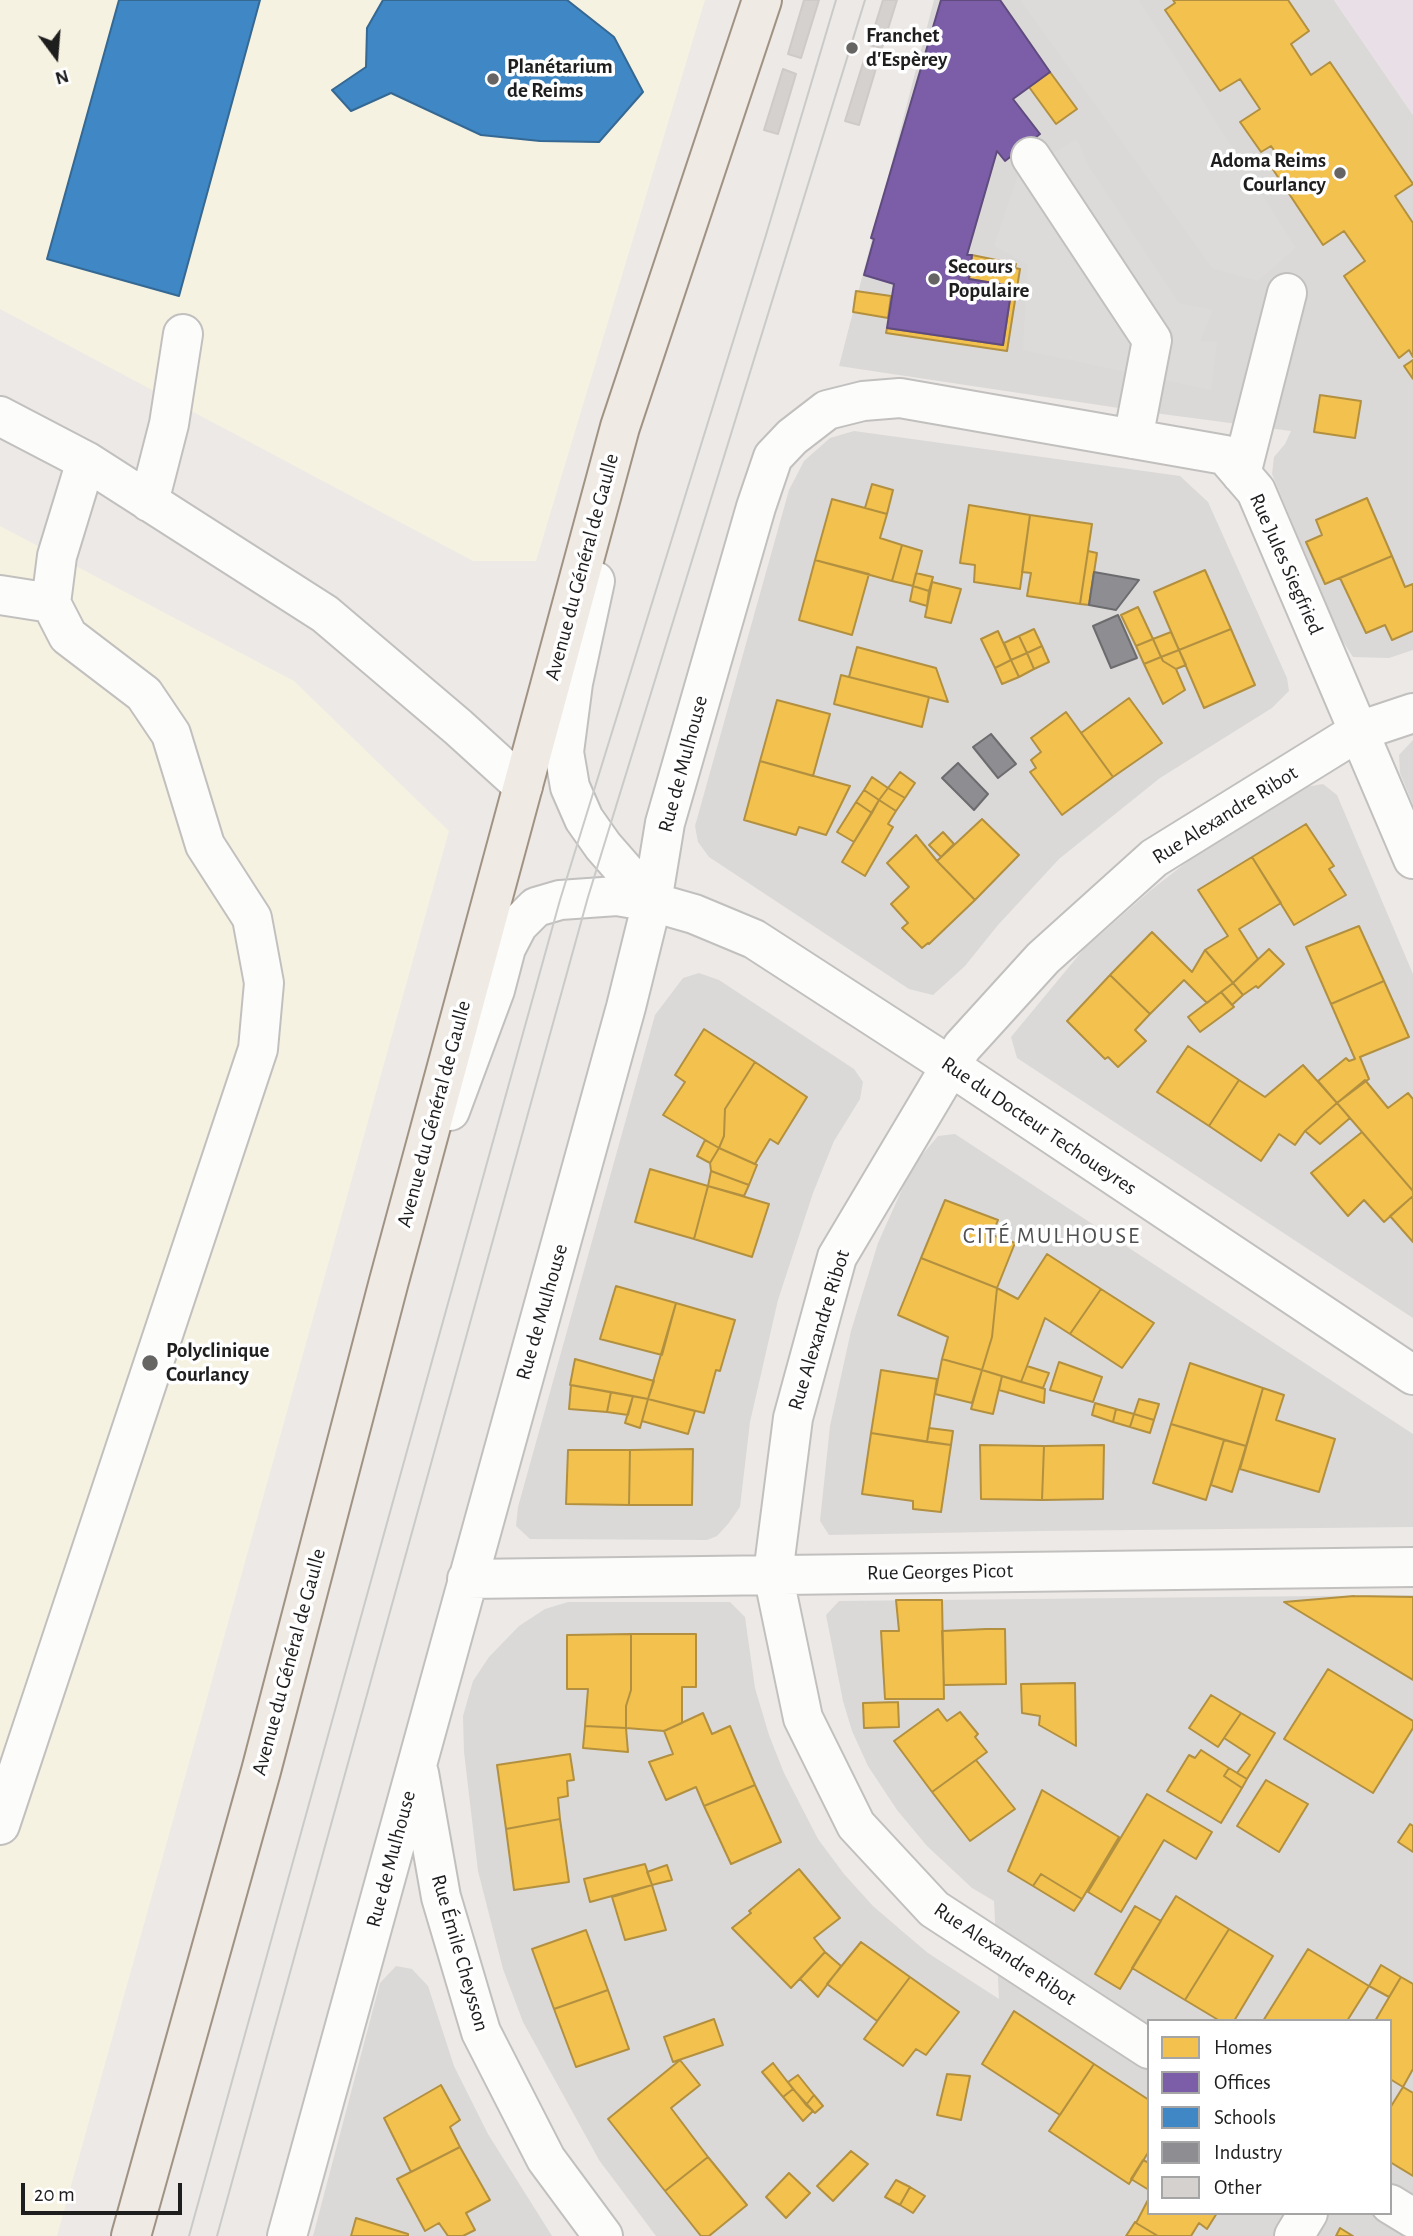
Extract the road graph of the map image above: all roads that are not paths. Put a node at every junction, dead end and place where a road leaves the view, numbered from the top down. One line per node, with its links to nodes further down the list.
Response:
1 (762, 0): 7 (main road, Avenue du Général de Gaulle)
2 (1031, 157): 8 (street)
3 (1287, 293): 10 (street)
4 (183, 334): 11 (street)
5 (827, 410): 8 (street, Rue Jules Siegfried); 18 (street, Rue de Mulhouse)
6 (0, 416): 9 (street)
7 (620, 427): 16 (main road, Avenue du Général de Gaulle); 18 (street)
8 (1133, 439): 10 (street, Rue Jules Siegfried)
9 (86, 461): 11 (street); 13 (street)
10 (1241, 474): 15 (street, Rue Jules Siegfried)
11 (149, 502): 16 (street)
12 (0, 595): 13 (street)
13 (51, 603): 26 (street)
14 (1413, 713): 15 (street, Rue Alexandre Ribot)
15 (1359, 731): 17 (street, Rue Jules Siegfried); 19 (street, Rue Alexandre Ribot)
16 (523, 786): 20 (main road, Avenue du Général de Gaulle)
17 (1413, 859)
18 (652, 902): 19 (street, Rue du Docteur Techoueyres); 20 (street, Rue du Docteur Techoueyres); 24 (street, Rue de Mulhouse)
19 (950, 1066): 21 (street, Rue du Docteur Techoueyres); 23 (street, Rue Alexandre Ribot)
20 (389, 1281): 31 (main road, Avenue du Général de Gaulle)
21 (1413, 1375)
22 (1413, 1567): 23 (street, Rue Georges Picot)
23 (773, 1574): 24 (street, Rue Georges Picot); 27 (street, Rue Alexandre Ribot)
24 (467, 1579): 25 (street, Rue de Mulhouse)
25 (417, 1763): 32 (street, Rue de Mulhouse); 33 (street, Rue Émile Cheysson)
26 (0, 1825)
27 (1147, 2048)
28 (1392, 2205): 30 (street)
29 (1306, 2215): 34 (street)
30 (1413, 2218)
31 (131, 2236)
32 (287, 2236)
33 (603, 2236)
34 (1294, 2236)

